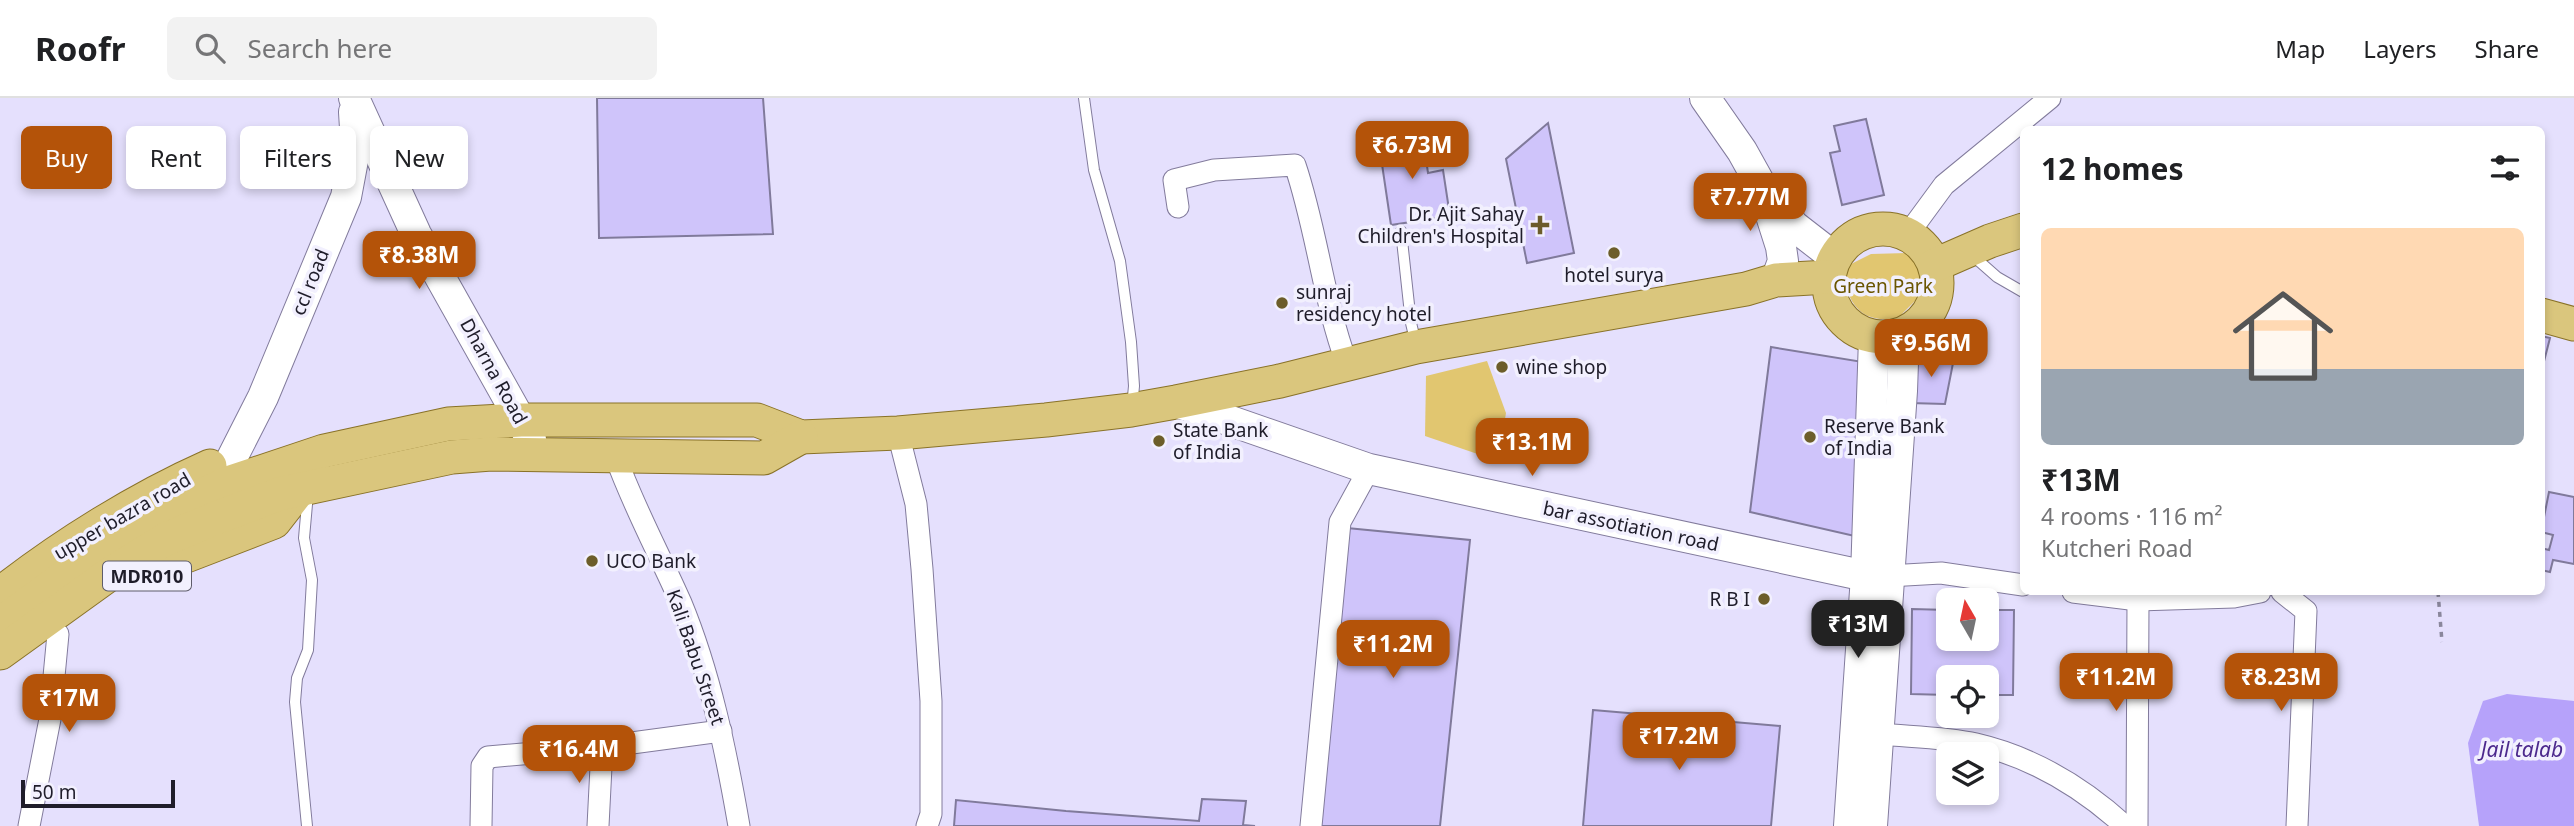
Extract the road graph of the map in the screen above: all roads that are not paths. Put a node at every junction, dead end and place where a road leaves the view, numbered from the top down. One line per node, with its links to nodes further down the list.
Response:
1 (354, 98): 22 (main road, Dharna Road); 27 (main road, ccl road)
2 (1084, 98): 21 (lane)
3 (1705, 98): 5 (main road)
4 (2050, 98): 9 (street)
5 (1762, 187): 12 (main road); 13 (main road)
6 (1178, 207): 19 (street)
7 (1401, 231): 18 (lane)
8 (2020, 231): 10 (main road)
9 (1908, 234): 11 (main road); 12 (main road)
10 (1967, 251): 11 (main road); 14 (lane)
11 (1935, 265): 17 (main road)
12 (1831, 267): 13 (main road); 17 (main road)
13 (1776, 280): 18 (main road)
14 (2020, 290)
15 (2545, 316): 16 (main road)
16 (2574, 324)
17 (1889, 336): 31 (main road)
18 (1416, 347): 19 (main road)
19 (1347, 364): 20 (main road)
20 (1175, 402): 21 (main road); 28 (main road, bar assotiation road)
21 (1131, 410): 23 (main road)
22 (522, 420): 24 (main road); 25 (main road, Dharna Road); 29 (main road)
23 (898, 433): 24 (main road); 50 (street)
24 (801, 437): 26 (main road)
25 (540, 456): 26 (main road); 29 (main road)
26 (614, 456): 42 (street, Kali Babu Street)
27 (232, 458): 29 (main road, upper bazra road); 33 (main road, upper bazra road)
28 (1368, 469): 31 (main road, bar assotiation road); 51 (street)
29 (300, 480): 30 (main road); 39 (main road, MDR010); 46 (lane)
30 (105, 562): 38 (main road); 40 (main road)
31 (1877, 576): 32 (street); 43 (main road); 52 (main road)
32 (2020, 585)
33 (0, 594)
34 (2097, 595): 37 (street)
35 (2244, 595): 37 (street)
36 (2286, 595): 56 (street)
37 (2138, 600): 55 (street)
38 (0, 624)
39 (58, 634): 41 (main road, MDR010); 45 (street)
40 (0, 653)
41 (0, 678)
42 (721, 731): 44 (street); 49 (street, Kali Babu Street)
43 (1880, 734): 53 (main road); 54 (street)
44 (601, 747): 47 (street); 48 (street)
45 (29, 826)
46 (307, 826)
47 (481, 826)
48 (598, 826)
49 (738, 826)
50 (927, 826)
51 (1311, 826)
52 (1849, 826)
53 (1872, 826)
54 (2125, 826)
55 (2137, 826)
56 (2297, 826)

